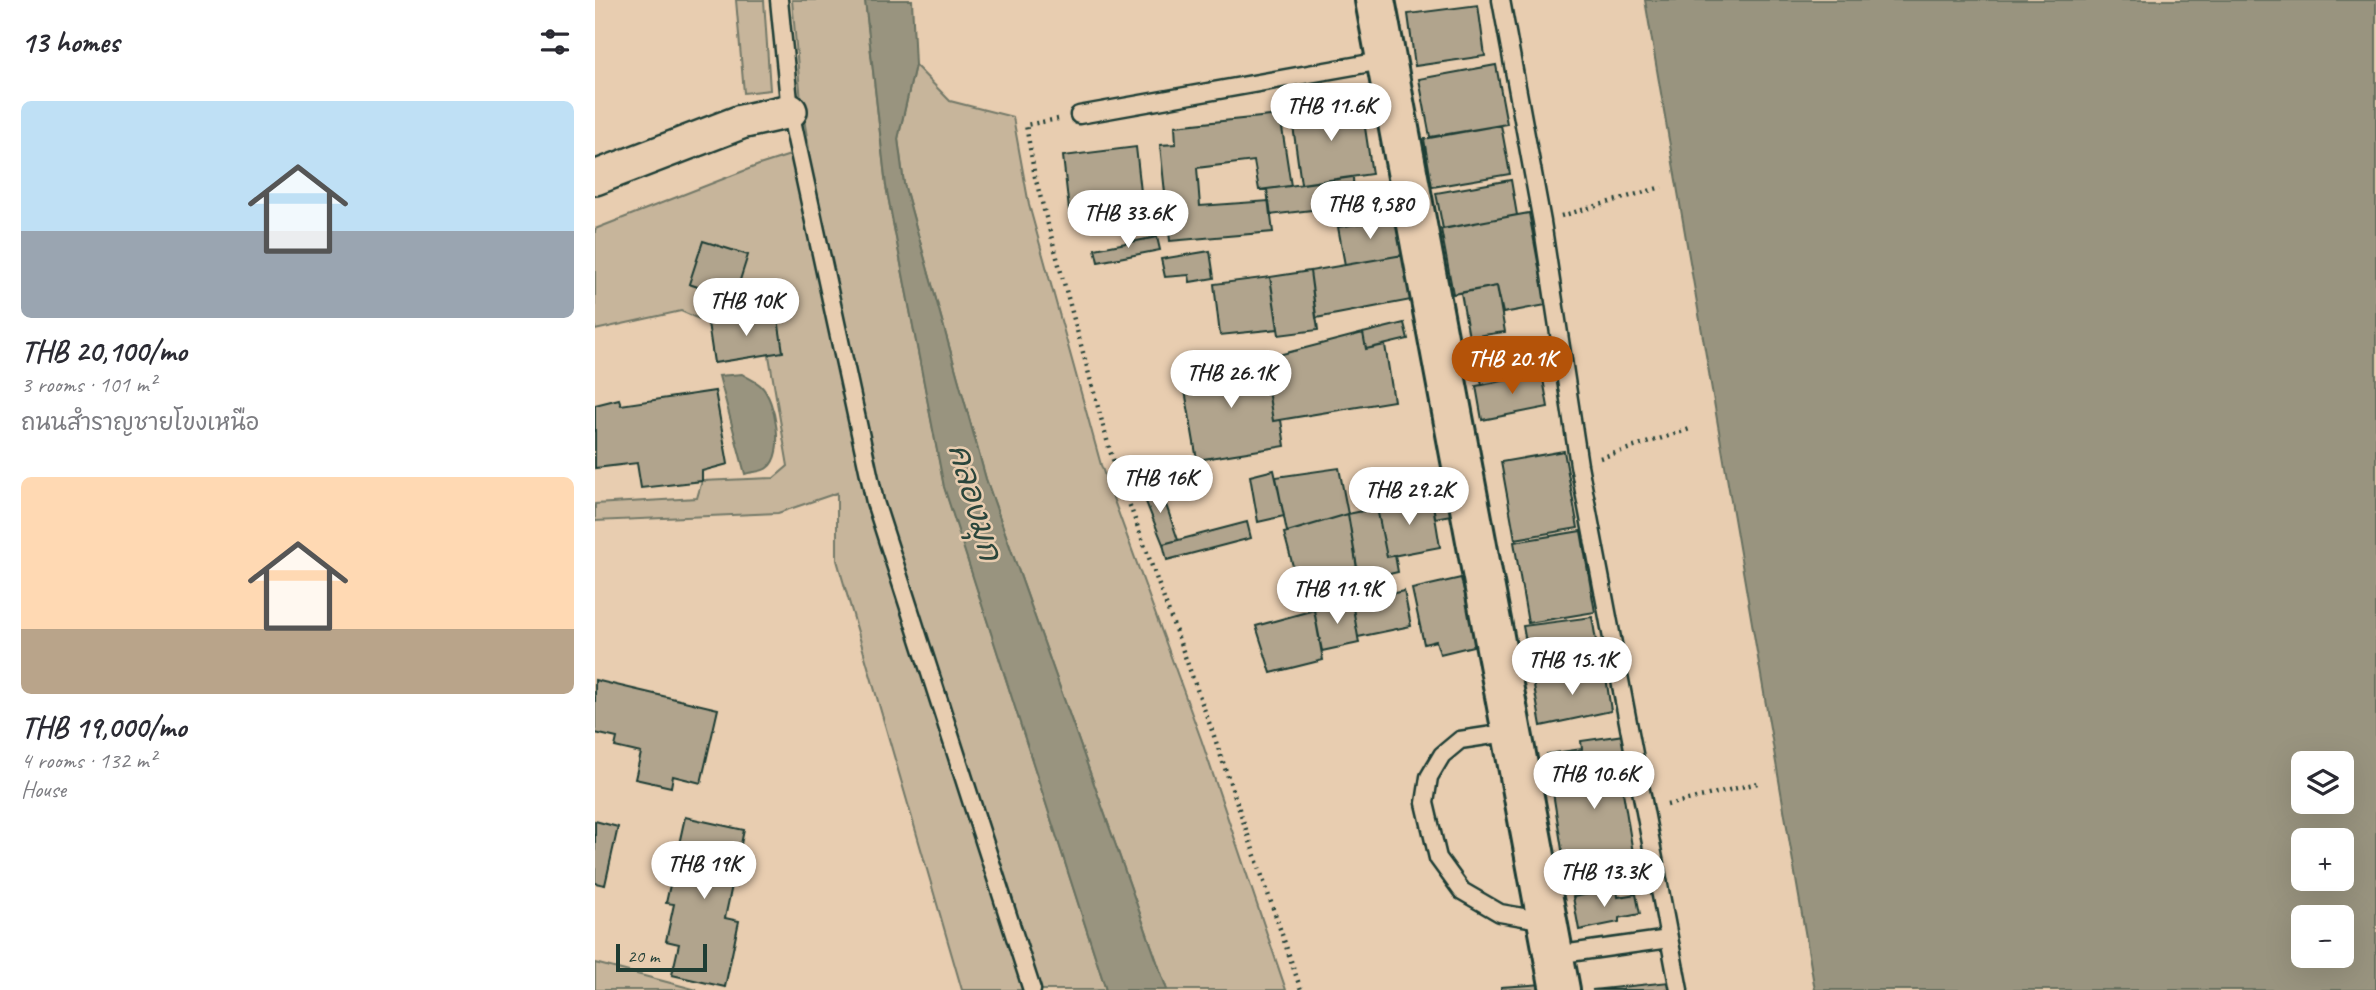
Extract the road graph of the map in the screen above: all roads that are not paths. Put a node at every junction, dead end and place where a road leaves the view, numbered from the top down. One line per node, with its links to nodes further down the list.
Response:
1 (779, 0): 5 (lane)
2 (1375, 0): 4 (street)
3 (1501, 0): 9 (lane)
4 (1387, 60): 6 (lane); 8 (street)
5 (790, 111): 7 (street); 11 (lane)
6 (1079, 114)
7 (595, 178)
8 (1513, 732): 10 (street); 10 (lane)
9 (1669, 939): 10 (lane); 12 (lane)
10 (1554, 955)
11 (1032, 990)
12 (1679, 990)

